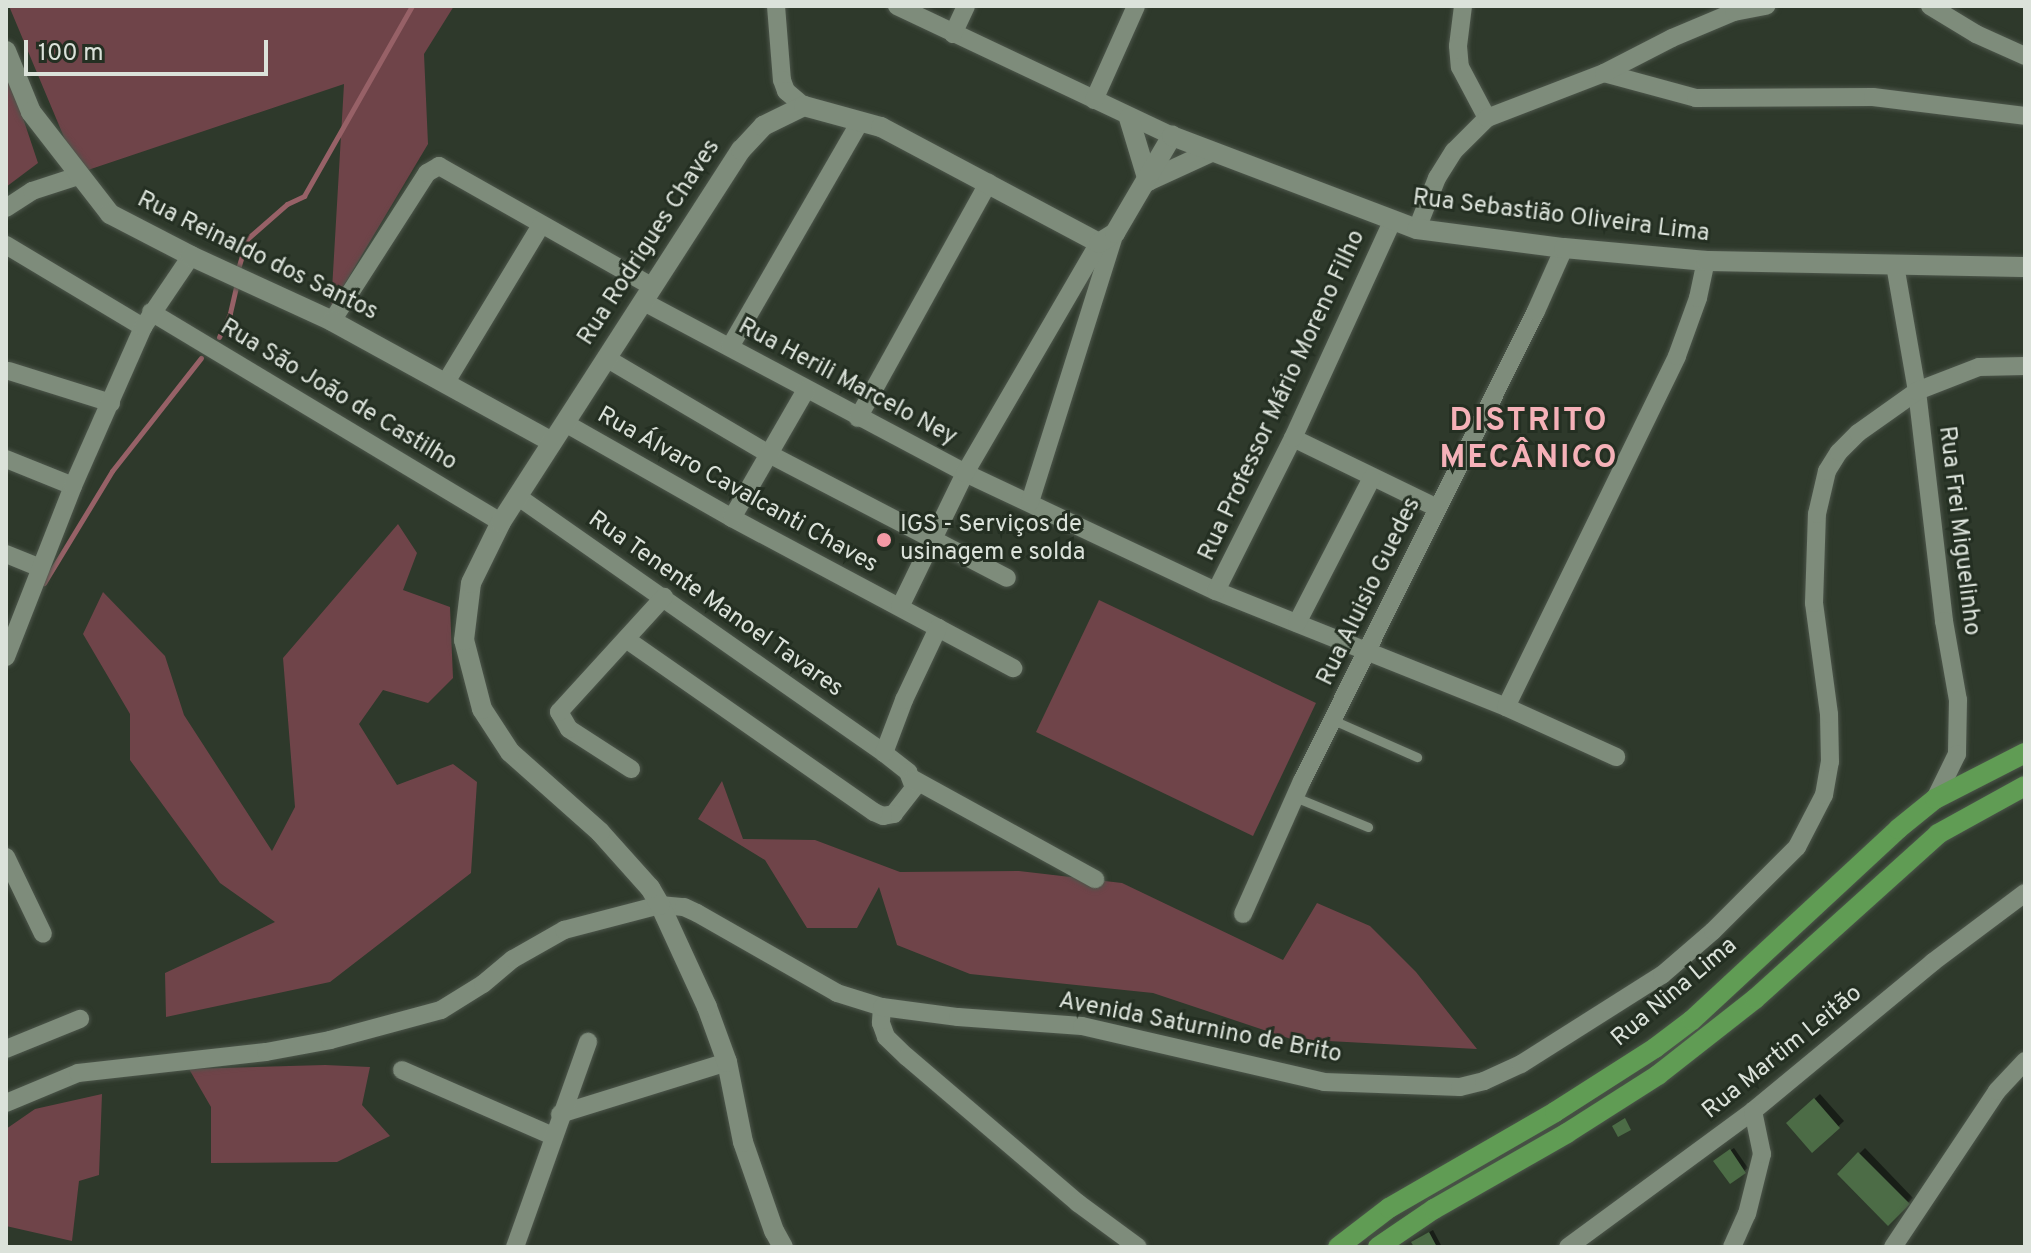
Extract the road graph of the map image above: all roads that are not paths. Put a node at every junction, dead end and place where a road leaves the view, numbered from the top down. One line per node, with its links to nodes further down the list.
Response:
1 (776, 6): 13 (street)
2 (897, 6): 8 (street, Rua Sebastião Oliveira Lima)
3 (966, 6): 8 (street)
4 (1136, 6): 12 (street)
5 (1463, 6): 16 (street)
6 (1766, 6): 11 (street)
7 (1930, 6): 10 (street)
8 (953, 34): 12 (street, Rua Sebastião Oliveira Lima)
9 (6, 51): 20 (street, Rua Reinaldo dos Santos)
10 (2025, 56)
11 (1604, 73): 14 (street); 16 (street)
12 (1094, 100): 15 (street, Rua Sebastião Oliveira Lima)
13 (804, 106): 17 (street); 34 (street, Rua Rodrigues Chaves)
14 (2025, 116)
15 (1129, 118): 18 (street, Rua Sebastião Oliveira Lima); 21 (street)
16 (1487, 118): 26 (street)
17 (860, 122): 22 (street); 37 (street)
18 (1172, 136): 19 (street, Rua Sebastião Oliveira Lima); 21 (street)
19 (1211, 152): 21 (street); 24 (street, Rua Sebastião Oliveira Lima)
20 (78, 176): 23 (street); 30 (street, Rua Reinaldo dos Santos)
21 (1148, 181): 27 (street)
22 (988, 183): 27 (street); 45 (street)
23 (6, 208)
24 (1392, 222): 26 (street, Rua Sebastião Oliveira Lima); 47 (street, Rua Professor Mário Moreno Filho)
25 (541, 225): 34 (street, Rua Herili Marcelo Ney); 36 (street, Rua Herili Marcelo Ney); 41 (street)
26 (1417, 229): 29 (street, Rua Sebastião Oliveira Lima)
27 (1107, 238): 51 (street); 55 (street)
28 (6, 245): 35 (street, Rua São João de Castilho)
29 (1564, 248): 31 (street, Rua Sebastião Oliveira Lima); 56 (street, Rua Aluisio Guedes)
30 (191, 256): 35 (street); 36 (street, Rua Reinaldo dos Santos)
31 (1706, 261): 32 (street, Rua Sebastião Oliveira Lima); 72 (street)
32 (1895, 265): 33 (street, Rua Sebastião Oliveira Lima); 43 (street, Rua Frei Miguelinho)
33 (2025, 267)
34 (648, 294): 37 (street, Rua Herili Marcelo Ney); 38 (street, Rua Rodrigues Chaves)
35 (147, 319): 44 (street); 58 (street, Rua São João de Castilho)
36 (332, 321): 41 (street, Rua Reinaldo dos Santos)
37 (730, 347): 42 (street, Rua Herili Marcelo Ney)
38 (606, 358): 46 (street, Rua Rodrigues Chaves); 49 (street)
39 (2025, 366): 43 (street, Avenida Saturnino de Brito)
40 (9, 371): 44 (street)
41 (446, 382): 48 (street, Rua Reinaldo dos Santos)
42 (806, 390): 45 (street, Rua Herili Marcelo Ney); 49 (street)
43 (1917, 391): 82 (street, Rua Frei Miguelinho); 90 (street, Avenida Saturnino de Brito)
44 (111, 403): 53 (street)
45 (858, 418): 51 (street, Rua Herili Marcelo Ney)
46 (565, 423): 48 (street, Rua Rodrigues Chaves); 57 (street, Rua Álvaro Cavalcanti Chaves)
47 (1293, 438): 52 (street); 63 (street, Rua Professor Mário Moreno Filho)
48 (552, 442): 54 (street, Rua Rodrigues Chaves)
49 (769, 454): 57 (street); 59 (street)
50 (6, 459): 53 (street)
51 (965, 473): 55 (street, Rua Herili Marcelo Ney); 59 (street)
52 (1372, 478): 56 (street); 66 (street)
53 (73, 486): 61 (street)
54 (517, 496): 58 (street, Rua Rodrigues Chaves); 64 (street, Rua Tenente Manoel Tavares)
55 (1030, 502): 63 (street, Rua Herili Marcelo Ney)
56 (1437, 508): 70 (street, Rua Aluisio Guedes)
57 (732, 518): 65 (street, Rua Álvaro Cavalcanti Chaves)
58 (501, 522): 87 (street, Rua Rodrigues Chaves)
59 (933, 540): 62 (street); 65 (street)
60 (6, 554): 61 (street)
61 (39, 567): 69 (street)
62 (1007, 578)
63 (1216, 591): 66 (street, Rua Herili Marcelo Ney)
64 (664, 597): 68 (street); 74 (street, Rua Tenente Manoel Tavares)
65 (900, 607): 67 (street, Rua Álvaro Cavalcanti Chaves)
66 (1297, 623): 70 (street, Rua Herili Marcelo Ney)
67 (938, 628): 71 (street, Rua Álvaro Cavalcanti Chaves); 74 (street)
68 (627, 640): 78 (street); 79 (street)
69 (9, 645)
70 (1369, 651): 72 (street, Rua Herili Marcelo Ney); 73 (street, Rua Aluisio Guedes)
71 (1013, 668)
72 (1506, 707): 77 (street, Rua Herili Marcelo Ney)
73 (1333, 720): 76 (lane); 81 (street, Rua Aluisio Guedes)
74 (884, 753): 79 (street, Rua Tenente Manoel Tavares)
75 (2025, 753): 82 (main road, Rua Nina Lima)
76 (1417, 757)
77 (1616, 757)
78 (631, 769)
79 (913, 779): 85 (street)
80 (2025, 786): 105 (main road)
81 (1295, 797): 83 (lane); 88 (street, Rua Aluisio Guedes)
82 (1935, 799): 104 (main road, Rua Nina Lima)
83 (1368, 827)
84 (6, 857): 89 (street)
85 (1095, 879)
86 (2025, 893): 98 (street, Rua Martim Leitão)
87 (660, 905): 90 (street, Avenida Saturnino de Brito); 95 (street, Rua Rodrigues Chaves); 97 (street, Avenida Saturnino de Brito)
88 (1243, 914)
89 (43, 934)
90 (882, 1007): 103 (street)
91 (80, 1019): 93 (street)
92 (588, 1042): 99 (street)
93 (6, 1049)
94 (2025, 1061): 108 (street)
95 (727, 1062): 99 (street); 102 (street, Rua Rodrigues Chaves)
96 (402, 1070): 100 (street)
97 (6, 1103)
98 (1753, 1111): 106 (street, Rua Martim Leitão); 107 (street)
99 (560, 1114): 100 (street)
100 (553, 1136): 101 (street)
101 (515, 1247)
102 (783, 1247)
103 (1138, 1247)
104 (1338, 1247)
105 (1378, 1247)
106 (1568, 1247)
107 (1732, 1247)
108 (1893, 1247)

